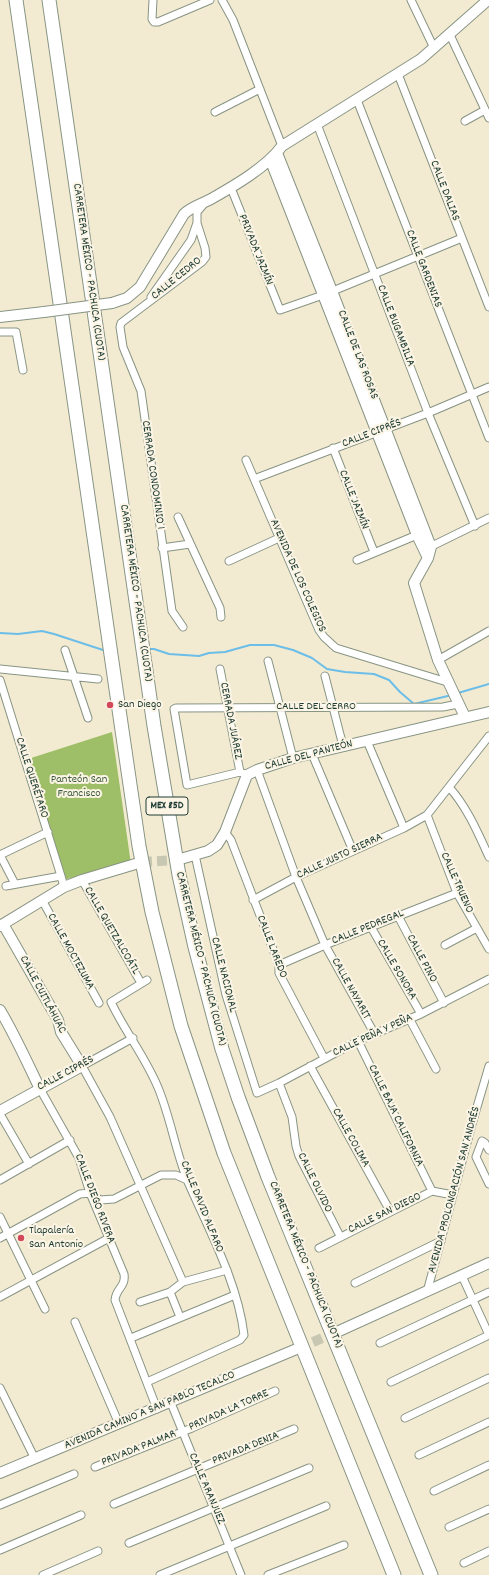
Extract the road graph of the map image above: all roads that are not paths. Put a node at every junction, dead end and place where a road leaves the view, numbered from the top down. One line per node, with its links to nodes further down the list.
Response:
1 (16, 0): 203 (highway, MEX 85D)
2 (49, 0): 204 (highway, CARRETERA MÉXICO - PACHUCA (CUOTA) / MEX 85D)
3 (153, 0): 4 (street)
4 (210, 0)
5 (222, 0): 11 (street)
6 (411, 0): 9 (street)
7 (488, 0): 8 (street)
8 (450, 35): 9 (street); 13 (street)
9 (434, 48): 10 (street)
10 (398, 74): 12 (street); 22 (street, CALLE DALIAS)
11 (260, 89): 14 (street); 18 (street)
12 (357, 100): 17 (street); 23 (street, CALLE GARDENIAS)
13 (485, 110): 15 (street); 16 (street)
14 (215, 112)
15 (489, 118)
16 (466, 121)
17 (317, 124): 18 (street); 24 (street, CALLE BUGAMBILIA)
18 (276, 153): 19 (street); 25 (street, CALLE DE LAS ROSAS)
19 (231, 188): 20 (street); 25 (street, PRIVADA JAZMÍN)
20 (206, 202): 21 (street); 28 (street, bridge)
21 (197, 223): 26 (street); 26 (street, CALLE CEDRO)
22 (462, 238): 23 (street); 27 (street, CALLE DALIAS)
23 (418, 256): 24 (street); 33 (street, CALLE GARDENIAS)
24 (375, 273): 25 (street); 34 (street, CALLE BUGAMBILIA)
25 (328, 293): 35 (street, CALLE DE LAS ROSAS)
26 (146, 304): 29 (street, CALLE CEDRO)
27 (489, 307)
28 (0, 317)
29 (121, 322): 46 (street, CERRADA CONDOMINIO 1)
30 (0, 332): 31 (street)
31 (23, 370)
32 (489, 387): 33 (street, CALLE CIPRÉS)
33 (472, 395): 34 (street, CALLE CIPRÉS); 36 (street, CALLE GARDENIAS)
34 (428, 413): 35 (street, CALLE CIPRÉS); 42 (street, CALLE BUGAMBILIA)
35 (381, 430): 37 (street, CALLE CIPRÉS); 43 (street, CALLE DE LAS ROSAS); 48 (street, CALLE DE LAS ROSAS)
36 (489, 438)
37 (333, 448): 39 (street, CALLE CIPRÉS); 47 (street, CALLE JAZMÍN)
38 (246, 460): 39 (street, AVENIDA DE LOS COLEGIOS)
39 (254, 479): 44 (street, AVENIDA DE LOS COLEGIOS)
40 (178, 516): 45 (street)
41 (489, 518): 42 (street)
42 (475, 526): 48 (street)
43 (417, 535): 47 (street); 48 (street, CALLE DE LAS ROSAS)
44 (279, 538): 49 (street); 63 (street, AVENIDA DE LOS COLEGIOS)
45 (190, 544): 46 (street); 51 (street)
46 (162, 548): 52 (street, CERRADA CONDOMINIO 1)
47 (374, 552): 50 (street)
48 (426, 556): 55 (street)
49 (229, 560)
50 (357, 560)
51 (221, 617)
52 (183, 627)
53 (489, 631): 55 (street)
54 (65, 650): 60 (street)
55 (438, 660): 63 (street)
56 (268, 661): 65 (street)
57 (0, 669): 60 (street)
58 (220, 669): 66 (street, CERRADA JUÁREZ)
59 (325, 676): 67 (street)
60 (74, 678): 61 (street); 70 (street)
61 (98, 679)
62 (0, 680): 81 (street, CALLE QUERÉTARO)
63 (447, 682): 64 (street)
64 (455, 698): 67 (street, CALLE DEL CERRO); 69 (street)
65 (279, 706): 66 (street, CALLE DEL CERRO); 67 (street, CALLE DEL CERRO); 75 (street)
66 (227, 707): 77 (street, CERRADA JUÁREZ); 77 (street, CALLE DEL CERRO)
67 (333, 707): 73 (street)
68 (489, 712): 69 (street, CALLE DEL PANTEÓN)
69 (465, 717): 72 (street, CALLE DEL PANTEÓN)
70 (88, 718)
71 (489, 736): 78 (street)
72 (367, 741): 73 (street, CALLE DEL PANTEÓN); 80 (street)
73 (343, 746): 74 (street, CALLE DEL PANTEÓN)
74 (312, 754): 75 (street, CALLE DEL PANTEÓN); 83 (street)
75 (293, 758): 76 (street, CALLE DEL PANTEÓN)
76 (257, 770): 77 (street, CALLE DEL PANTEÓN); 90 (street, CALLE NAYARIT)
77 (244, 774): 82 (street)
78 (449, 787): 79 (street); 86 (street)
79 (427, 815): 80 (street, CALLE JUSTO SIERRA); 95 (street, CALLE TRUENO)
80 (404, 828): 83 (street, CALLE JUSTO SIERRA)
81 (48, 832): 84 (street); 89 (street, CALLE QUERÉTARO)
82 (225, 832): 85 (street); 97 (street, CALLE LAREDO)
83 (353, 851): 90 (street, CALLE JUSTO SIERRA)
84 (0, 855): 92 (street)
85 (195, 855): 87 (street); 122 (street, CALLE NACIONAL)
86 (489, 857)
87 (176, 860)
88 (142, 862): 91 (street)
89 (61, 876): 92 (street); 94 (street, CALLE QUERÉTARO)
90 (296, 877): 97 (street, CALLE JUSTO SIERRA); 102 (street, CALLE NAYARIT)
91 (82, 880): 94 (street); 113 (street, CALLE QUETZALCOÁTL)
92 (15, 884): 93 (street)
93 (6, 886)
94 (64, 887): 96 (street)
95 (457, 893): 98 (street, CALLE PEDREGAL); 101 (street, CALLE TRUENO)
96 (42, 900): 99 (street); 107 (street, CALLE MOCTEZUMA)
97 (253, 900): 105 (street, CALLE LAREDO)
98 (398, 916): 100 (street, CALLE PEDREGAL); 108 (street, CALLE PINO)
99 (2, 925): 116 (street, CALLE CUITLÁHUAC)
100 (371, 927): 102 (street, CALLE PEDREGAL); 110 (street, CALLE SONORA)
101 (477, 928): 103 (street); 104 (street, CALLE TRUENO)
102 (325, 945): 105 (street, CALLE PEDREGAL); 112 (street, CALLE NAYARIT)
103 (445, 945)
104 (489, 949)
105 (279, 965): 115 (street, CALLE LAREDO)
106 (489, 979): 108 (street, CALLE PEÑA Y PEÑA)
107 (99, 1003)
108 (444, 1003): 110 (street, CALLE PEÑA Y PEÑA)
109 (0, 1010): 121 (street)
110 (421, 1014): 111 (street, CALLE PEÑA Y PEÑA)
111 (409, 1018): 112 (street, CALLE PEÑA Y PEÑA); 119 (street)
112 (374, 1033): 114 (street, CALLE PEÑA Y PEÑA)
113 (133, 1038): 116 (street, CALLE CIPRÉS); 129 (street, CALLE DAVID ALFARO)
114 (358, 1041): 115 (street, CALLE PEÑA Y PEÑA); 132 (street, CALLE BAJA CALIFORNIA)
115 (324, 1058): 117 (street, CALLE PEÑA Y PEÑA)
116 (82, 1066): 121 (street, CALLE CIPRÉS); 131 (street)
117 (310, 1066): 120 (street, CALLE PEÑA Y PEÑA); 135 (street, CALLE COLIMA)
118 (489, 1066): 134 (street, AVENIDA PROLONGACIÓN SAN ANDRÉS)
119 (436, 1069)
120 (279, 1083): 122 (street, CALLE PEÑA Y PEÑA); 138 (street, CALLE OLVIDO)
121 (40, 1089): 123 (street, CALLE CIPRÉS); 125 (street)
122 (257, 1093)
123 (0, 1111)
124 (0, 1114): 127 (street)
125 (70, 1140): 127 (street); 133 (street, CALLE DIEGO RIVERA)
126 (489, 1150): 130 (street)
127 (29, 1164): 128 (street)
128 (0, 1180)
129 (187, 1180): 131 (street); 144 (street, CALLE DAVID ALFARO)
130 (489, 1184)
131 (141, 1186): 133 (street); 147 (street)
132 (432, 1191): 134 (street, CALLE SAN DIEGO); 135 (street, CALLE SAN DIEGO)
133 (90, 1193): 137 (street); 140 (street, CALLE DIEGO RIVERA)
134 (453, 1195): 141 (street, AVENIDA PROLONGACIÓN SAN ANDRÉS)
135 (390, 1211): 138 (street, CALLE SAN DIEGO)
136 (0, 1217): 137 (street)
137 (9, 1234): 139 (street); 146 (street)
138 (340, 1236): 142 (street, CALLE SAN DIEGO)
139 (0, 1238)
140 (109, 1238): 146 (street); 161 (street, CALLE DIEGO RIVERA)
141 (441, 1241): 148 (street); 150 (street, AVENIDA PROLONGACIÓN SAN ANDRÉS)
142 (319, 1248)
143 (489, 1263): 145 (street)
144 (227, 1270): 147 (street); 152 (street, CALLE DAVID ALFARO)
145 (462, 1276): 150 (street); 154 (street)
146 (30, 1281): 153 (street); 156 (street)
147 (183, 1282): 149 (street)
148 (355, 1283)
149 (170, 1292): 155 (street); 157 (street)
150 (427, 1292): 159 (street)
151 (489, 1292): 154 (street)
152 (235, 1295): 157 (street); 165 (street, CALLE DAVID ALFARO)
153 (0, 1297)
154 (473, 1300): 160 (street); 162 (street)
155 (140, 1302)
156 (45, 1309)
157 (180, 1317): 161 (street)
158 (75, 1322): 173 (street)
159 (339, 1331)
160 (489, 1335): 166 (street)
161 (131, 1338): 165 (street)
162 (380, 1343)
163 (300, 1348): 169 (street, AVENIDA CAMINO A SAN PABLO TECALCO)
164 (489, 1378): 171 (street)
165 (147, 1382): 170 (street)
166 (391, 1382)
167 (0, 1388): 177 (street)
168 (275, 1390): 175 (street, PRIVADA LA TORRE)
169 (171, 1403): 170 (street, AVENIDA CAMINO A SAN PABLO TECALCO); 175 (street, CALLE ARANJUEZ)
170 (157, 1408): 173 (street, AVENIDA CAMINO A SAN PABLO TECALCO)
171 (405, 1418)
172 (489, 1422): 176 (street)
173 (119, 1424): 177 (street, AVENIDA CAMINO A SAN PABLO TECALCO)
174 (294, 1429): 181 (street, PRIVADA DENIA)
175 (183, 1432): 179 (street, PRIVADA PALMAR); 181 (street, CALLE ARANJUEZ)
176 (419, 1455)
177 (35, 1459): 182 (street, AVENIDA CAMINO A SAN PABLO TECALCO)
178 (489, 1465): 184 (street)
179 (94, 1467)
180 (309, 1468): 188 (street)
181 (197, 1469): 185 (street, PRIVADA DENIA); 188 (street, CALLE ARANJUEZ)
182 (0, 1473)
183 (74, 1474): 186 (street)
184 (434, 1491)
185 (114, 1504)
186 (0, 1505)
187 (326, 1506): 194 (street)
188 (214, 1508): 192 (street); 194 (street, CALLE ARANJUEZ)
189 (489, 1509): 191 (street)
190 (81, 1516): 195 (street)
191 (449, 1527)
192 (129, 1543)
193 (344, 1545): 202 (street)
194 (230, 1546): 200 (street); 201 (street, CALLE ARANJUEZ)
195 (0, 1550)
196 (98, 1551): 199 (street)
197 (489, 1552): 198 (street)
198 (464, 1563)
199 (43, 1575)
200 (160, 1575)
201 (241, 1575)
202 (268, 1575)
203 (394, 1575)
204 (431, 1575)

